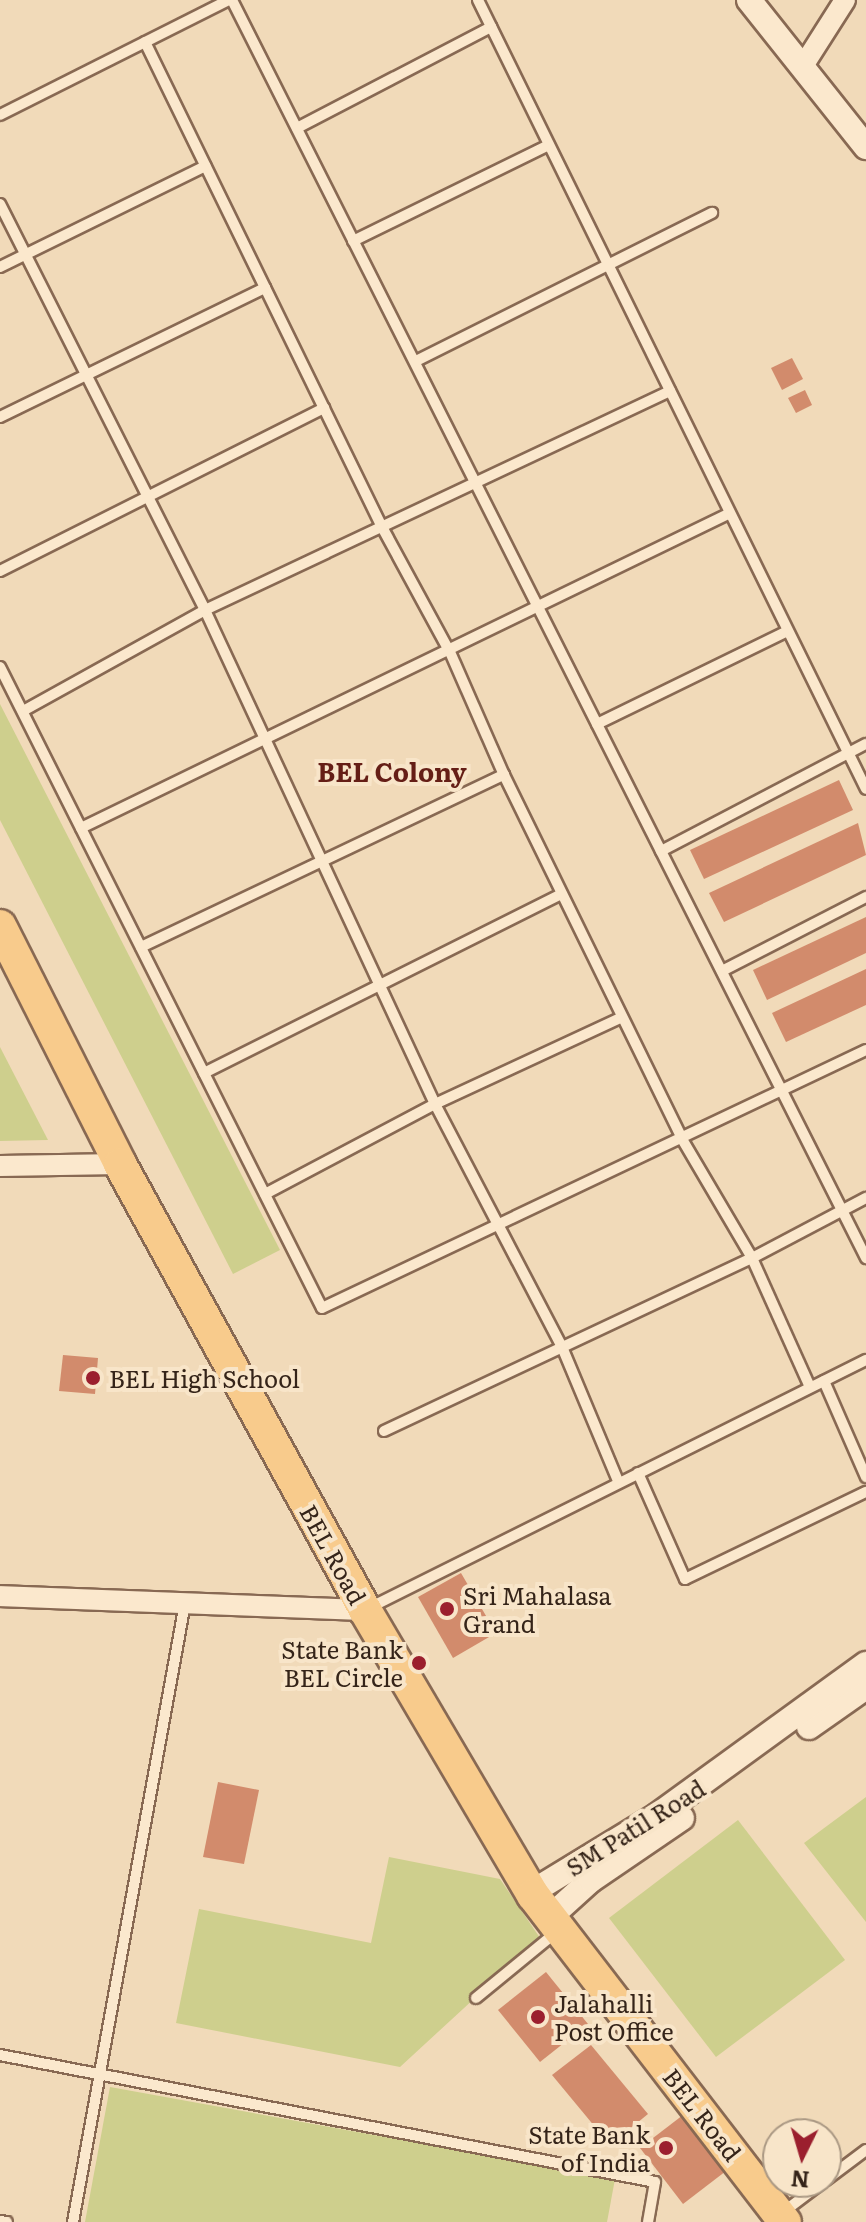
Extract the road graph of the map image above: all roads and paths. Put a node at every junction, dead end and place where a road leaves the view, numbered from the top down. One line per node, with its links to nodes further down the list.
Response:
1 (230, 0): 6 (lane); 9 (lane)
2 (478, 0): 5 (lane)
3 (749, 0): 7 (street)
4 (845, 0): 7 (street)
5 (491, 27): 9 (lane); 10 (lane)
6 (145, 42): 8 (lane); 12 (lane)
7 (803, 66): 11 (street)
8 (0, 115)
9 (297, 128): 15 (lane)
10 (549, 145): 15 (lane); 17 (lane)
11 (866, 147)
12 (205, 166): 16 (lane); 19 (lane)
13 (0, 204): 16 (lane)
14 (712, 213): 17 (lane)
15 (353, 241): 20 (lane)
16 (25, 255): 18 (lane); 21 (lane)
17 (608, 264): 20 (lane); 22 (lane)
18 (0, 267)
19 (265, 288): 21 (lane); 23 (lane)
20 (418, 360): 25 (lane)
21 (83, 375): 24 (lane); 26 (lane)
22 (670, 391): 25 (lane); 27 (lane)
23 (324, 408): 26 (lane); 28 (lane)
24 (0, 417)
25 (477, 485): 28 (lane); 30 (lane)
26 (144, 495): 29 (lane); 31 (lane)
27 (730, 513): 30 (lane); 32 (lane)
28 (382, 527): 31 (lane); 33 (lane)
29 (0, 571)
30 (541, 608): 33 (lane); 36 (lane)
31 (205, 610): 35 (lane); 37 (lane)
32 (788, 631): 36 (lane); 39 (lane)
33 (450, 652): 37 (lane); 40 (lane)
34 (0, 667): 35 (lane)
35 (23, 711): 42 (lane)
36 (597, 724): 43 (lane)
37 (265, 739): 42 (lane); 44 (lane)
38 (866, 744): 39 (lane)
39 (848, 753): 41 (lane); 43 (lane)
40 (504, 775): 44 (lane); 45 (lane)
41 (866, 789)
42 (81, 828): 48 (lane)
43 (661, 851): 49 (lane)
44 (319, 864): 48 (lane); 50 (lane)
45 (562, 894): 50 (lane); 51 (lane)
46 (866, 897): 49 (lane)
47 (0, 926): 57 (main road, BEL Road)
48 (141, 947): 53 (lane)
49 (722, 971): 54 (lane)
50 (378, 986): 53 (lane); 55 (lane)
51 (622, 1017): 55 (lane); 56 (lane)
52 (866, 1050): 54 (lane)
53 (204, 1073): 59 (lane)
54 (783, 1093): 56 (lane); 61 (lane)
55 (435, 1104): 59 (lane); 62 (lane)
56 (682, 1139): 62 (lane); 63 (lane)
57 (120, 1164): 58 (street); 76 (main road, BEL Road)
58 (0, 1166)
59 (265, 1194): 62 (lane)
60 (866, 1198): 61 (lane)
61 (841, 1209): 63 (lane); 64 (lane)
62 (499, 1223): 65 (lane)
63 (752, 1258): 65 (lane); 68 (lane)
64 (866, 1258)
65 (562, 1347): 69 (lane); 72 (lane)
66 (866, 1360): 67 (lane)
67 (824, 1381): 68 (lane); 71 (lane)
68 (810, 1387): 70 (lane)
69 (384, 1431)
70 (638, 1473): 72 (lane); 73 (lane)
71 (866, 1477)
72 (619, 1483): 76 (lane)
73 (866, 1492)
74 (0, 1596): 75 (street)
75 (185, 1603): 76 (street); 82 (lane)
76 (365, 1610): 79 (main road, BEL Road)
77 (866, 1664): 79 (street, SM Patil Road)
78 (866, 1687): 79 (street, SM Patil Road)
79 (547, 1913): 80 (lane); 86 (main road, BEL Road)
80 (476, 1998)
81 (0, 2055): 82 (lane)
82 (100, 2075): 89 (lane); 90 (lane)
83 (866, 2150): 84 (lane)
84 (842, 2168)
85 (805, 2198): 86 (lane)
86 (782, 2218)
87 (0, 2221): 88 (lane)
88 (7, 2222)
89 (73, 2222)
90 (648, 2222)

